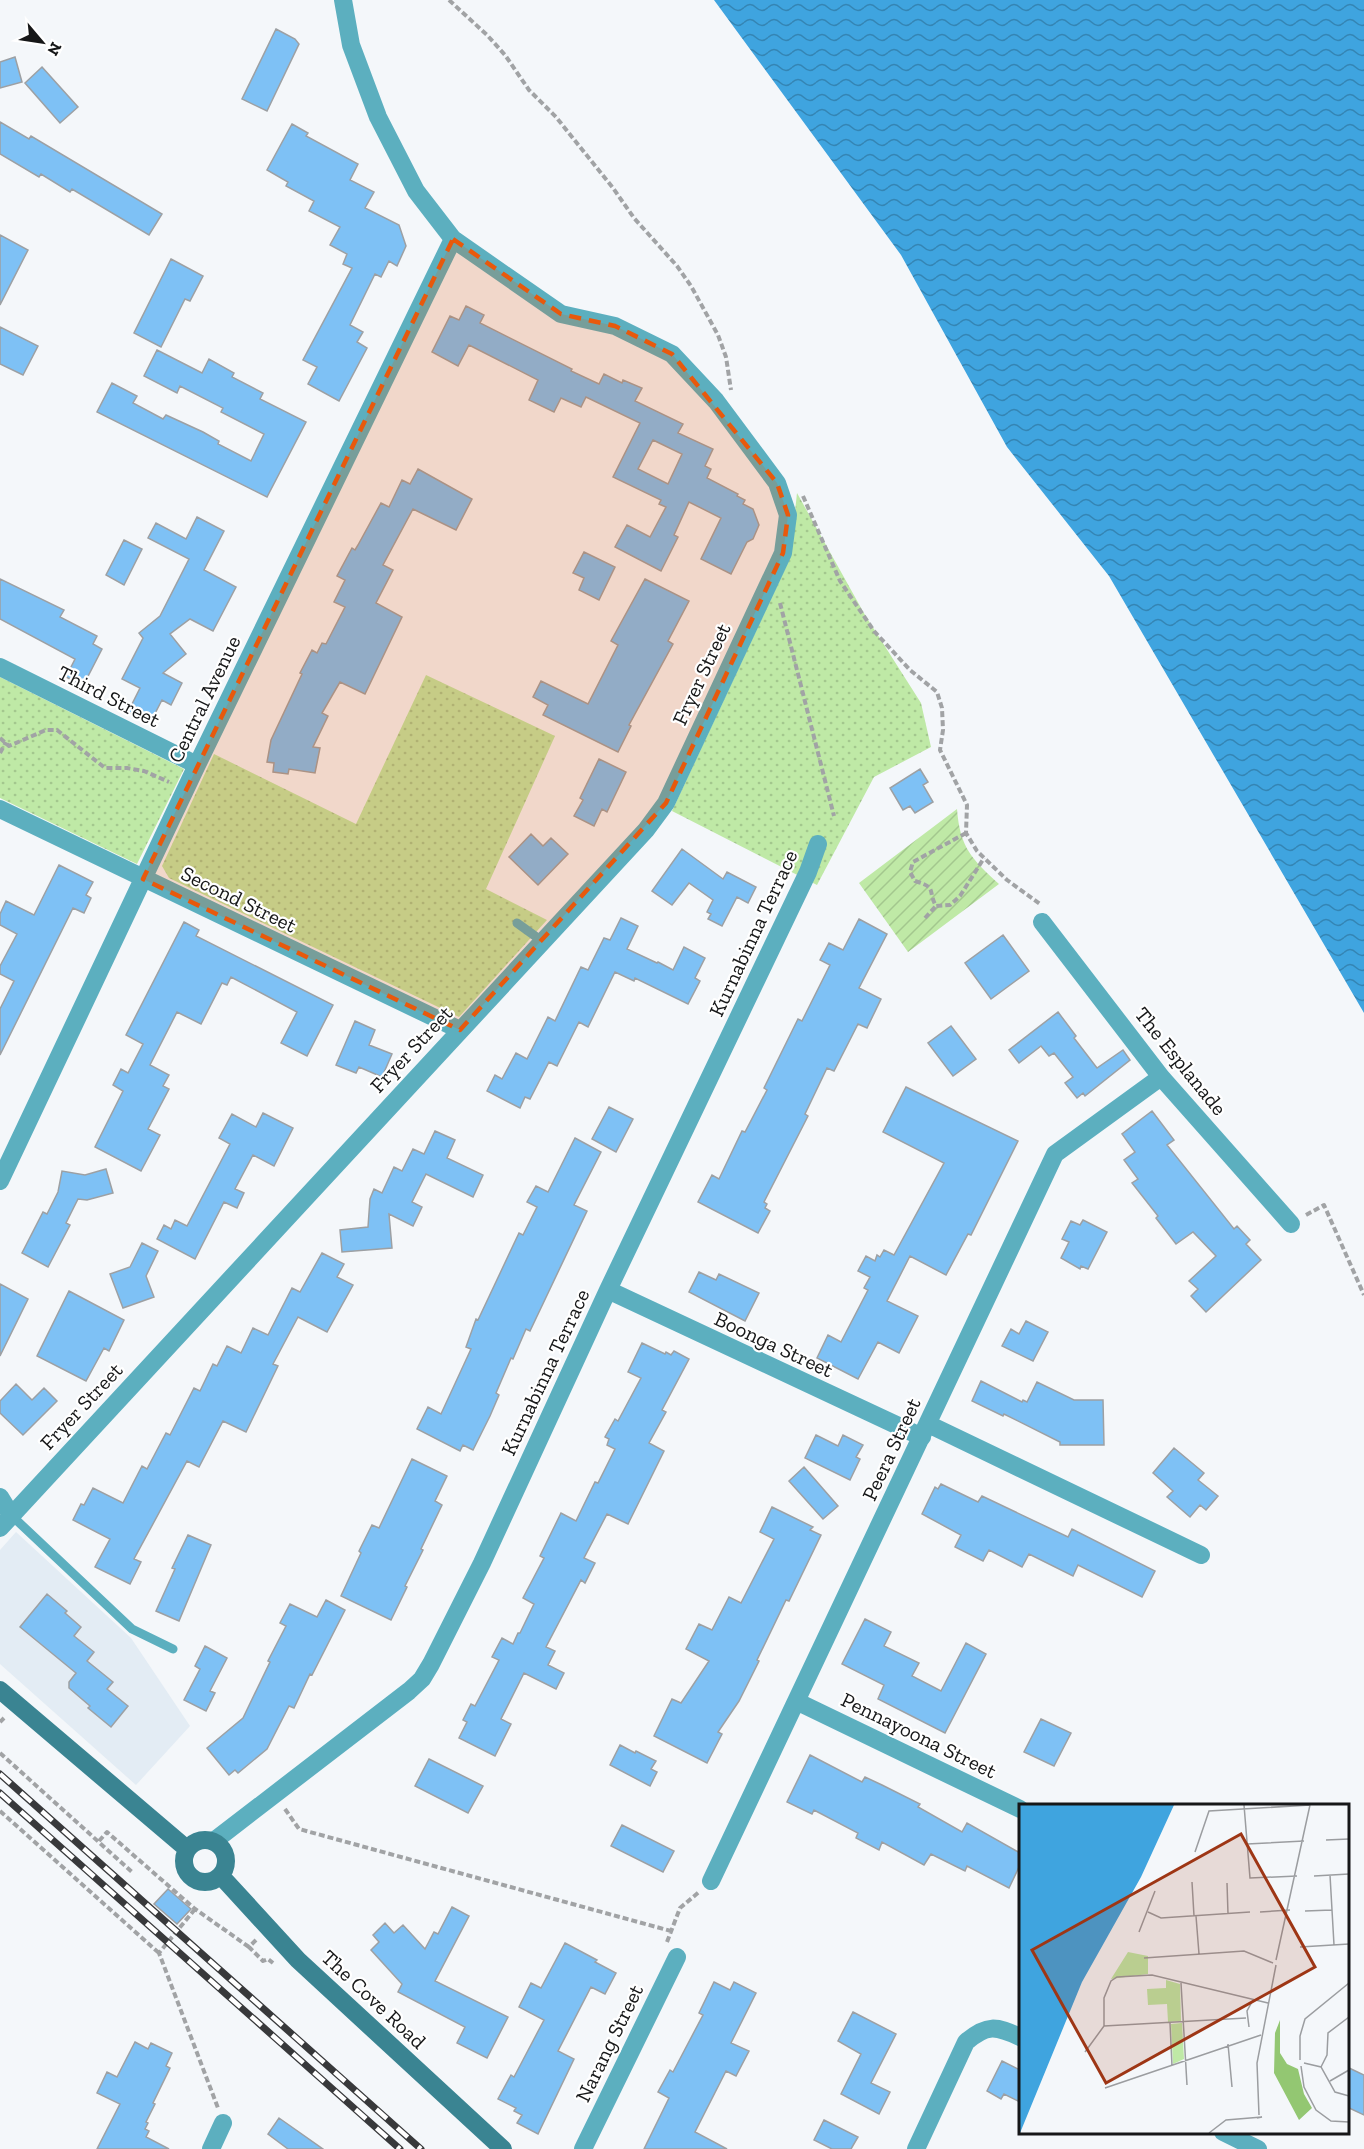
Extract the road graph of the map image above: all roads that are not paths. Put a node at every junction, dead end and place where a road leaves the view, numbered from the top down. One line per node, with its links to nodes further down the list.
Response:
1 (343, 0): 2 (street, Fryer Street)
2 (453, 239): 4 (street, Central Avenue); 10 (street, Fryer Street)
3 (0, 667): 4 (street, Third Street)
4 (197, 765): 7 (street, Central Avenue)
5 (0, 809): 7 (street, Second Street)
6 (818, 844): 15 (street, Kurnabinna Terrace)
7 (143, 879): 11 (street, Second Street); 13 (street, Central Avenue)
8 (1042, 922): 12 (street, The Esplanade)
9 (517, 923): 10 (lane)
10 (542, 941): 11 (street, Fryer Street)
11 (460, 1030): 18 (street, Fryer Street)
12 (1161, 1077): 14 (street, The Esplanade); 16 (street, Peera Street)
13 (0, 1181)
14 (1296, 1221)
15 (608, 1290): 16 (street, Boonga Street); 24 (street, Kurnabinna Terrace)
16 (925, 1431): 19 (street, Boonga Street); 22 (street, Peera Street)
17 (0, 1497): 18 (street)
18 (6, 1521): 20 (lane)
19 (1201, 1555)
20 (173, 1649)
21 (0, 1690): 25 (street)
22 (798, 1702): 23 (street, Pennayoona Street); 27 (street, Peera Street)
23 (1019, 1809)
24 (214, 1841): 25 (street); 26 (street)
25 (187, 1850): 26 (street)
26 (220, 1876): 33 (street, The Cove Road)
27 (711, 1881)
28 (675, 1960): 34 (street, Narang Street)
29 (1019, 2037): 35 (street)
30 (223, 2123): 32 (street)
31 (1225, 2134): 36 (street)
32 (211, 2149)
33 (503, 2149)
34 (583, 2149)
35 (916, 2149)
36 (1258, 2149)

